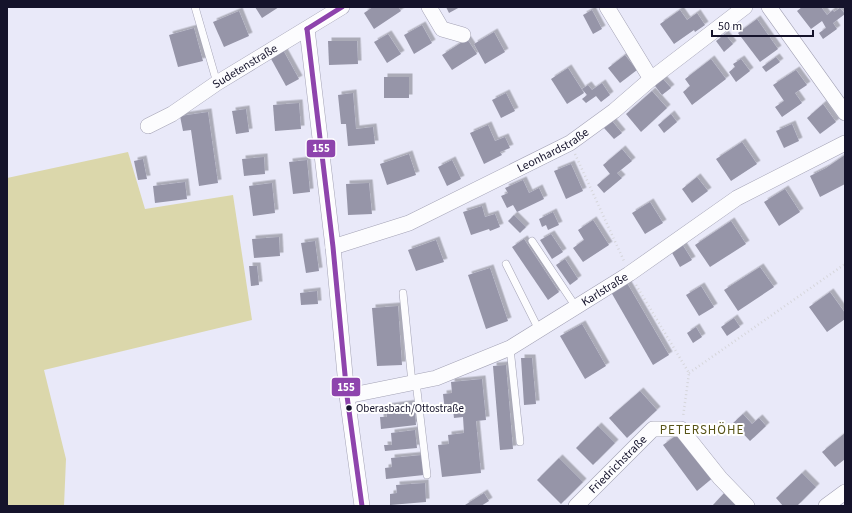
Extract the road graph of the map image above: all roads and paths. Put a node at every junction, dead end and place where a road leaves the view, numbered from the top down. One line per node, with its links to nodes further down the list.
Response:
1 (195, 7): 10 (lane)
2 (342, 7): 7 (street, Sudetenstraße)
3 (429, 7): 8 (street)
4 (607, 7): 9 (street)
5 (745, 7): 9 (street, Leonhardstraße)
6 (769, 7): 11 (street)
7 (307, 29): 10 (street, Sudetenstraße); 15 (street)
8 (463, 35)
9 (651, 79): 15 (street, Leonhardstraße)
10 (217, 83): 12 (street, Sudetenstraße)
11 (845, 113)
12 (148, 126)
13 (845, 144): 19 (street, Karlstraße)
14 (532, 241): 19 (lane)
15 (333, 248): 24 (street)
16 (506, 264): 20 (lane)
17 (845, 264): 22 (path)
18 (403, 293): 23 (lane)
19 (576, 307): 20 (street, Karlstraße)
20 (539, 330): 21 (street, Karlstraße)
21 (510, 348): 23 (street, Karlstraße); 25 (lane)
22 (689, 373)
23 (414, 383): 24 (street, Karlstraße); 26 (lane)
24 (347, 396): 28 (street)
25 (520, 442)
26 (427, 475)
27 (845, 492): 31 (street)
28 (362, 506)
29 (576, 506): 30 (street, Friedrichstraße)
30 (746, 506)
31 (826, 506)

